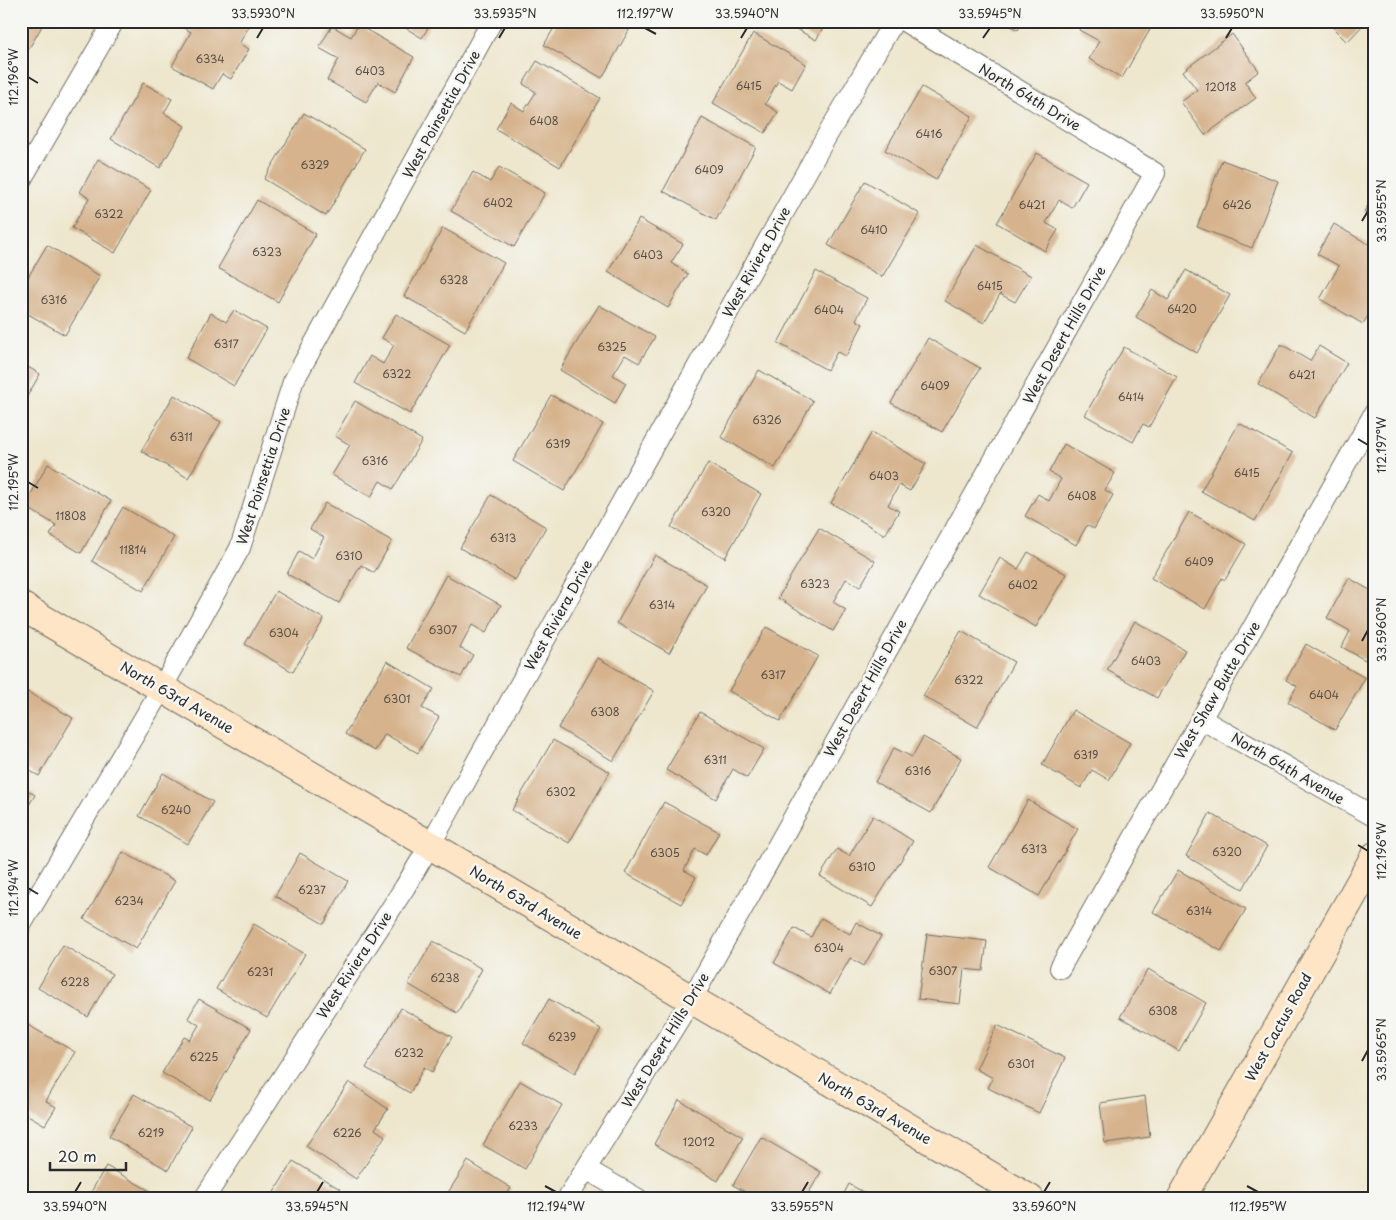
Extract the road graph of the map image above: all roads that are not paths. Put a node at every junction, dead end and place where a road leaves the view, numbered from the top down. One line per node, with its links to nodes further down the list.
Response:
1 (114, 21): 6 (street)
2 (492, 21): 9 (street, West Poinsettia Drive)
3 (894, 21): 12 (street, West Riviera Drive)
4 (904, 21): 5 (street, North 64th Drive)
5 (1155, 173): 16 (street, West Desert Hills Drive)
6 (21, 180)
7 (1375, 412): 10 (street, West Shaw Butte Drive)
8 (21, 606): 9 (street, North 63rd Avenue)
9 (162, 688): 12 (street, North 63rd Avenue); 14 (street, West Poinsettia Drive)
10 (1201, 719): 11 (street, North 64th Avenue); 15 (street, West Shaw Butte Drive)
11 (1375, 817)
12 (430, 845): 16 (street, North 63rd Avenue); 18 (street, West Riviera Drive)
13 (1375, 856): 22 (street, West Cactus Road)
14 (21, 925)
15 (1060, 968)
16 (691, 1000): 17 (street, West Desert Hills Drive); 21 (street, North 63rd Avenue)
17 (586, 1169): 19 (street, West Desert Hills Drive); 20 (street)
18 (204, 1199)
19 (567, 1199)
20 (638, 1199)
21 (1030, 1199)
22 (1181, 1199)

